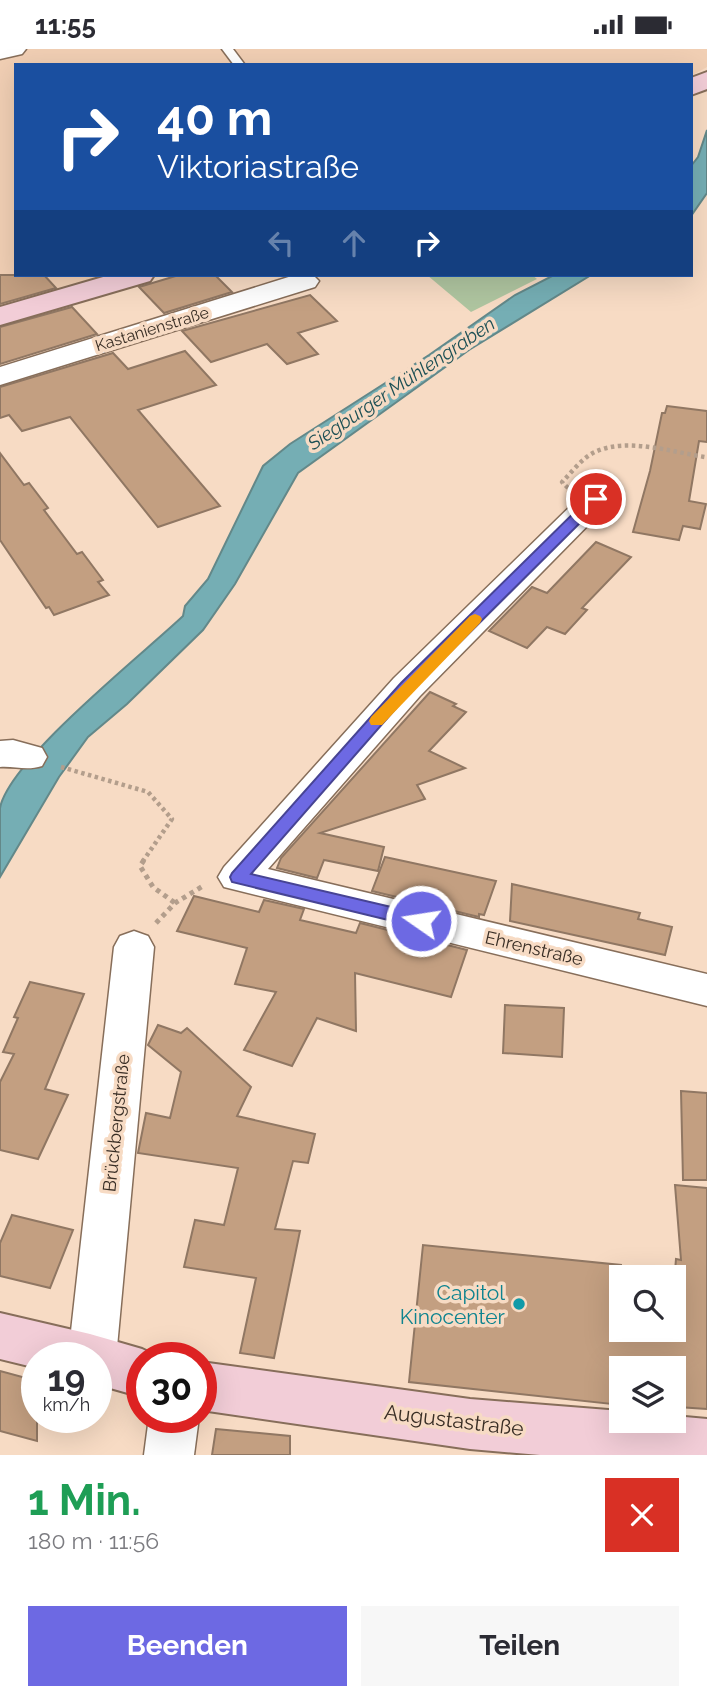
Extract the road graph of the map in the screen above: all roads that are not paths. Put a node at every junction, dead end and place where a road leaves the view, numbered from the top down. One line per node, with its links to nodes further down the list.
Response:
1 (14, 49): 3 (street)
2 (227, 49): 4 (lane)
3 (0, 52)
4 (238, 63)
5 (133, 277): 7 (main road)
6 (305, 281): 8 (street, Kastanienstraße)
7 (0, 316)
8 (0, 376)
9 (596, 499): 10 (street)
10 (238, 877): 12 (street, Ehrenstraße)
11 (134, 947): 15 (street, Brückbergstraße)
12 (707, 990)
13 (0, 1336): 14 (main road)
14 (24, 1342)
15 (95, 1342)
16 (217, 1388): 18 (main road, Augustastraße)
17 (172, 1433): 19 (street)
18 (707, 1444)
19 (169, 1455)

